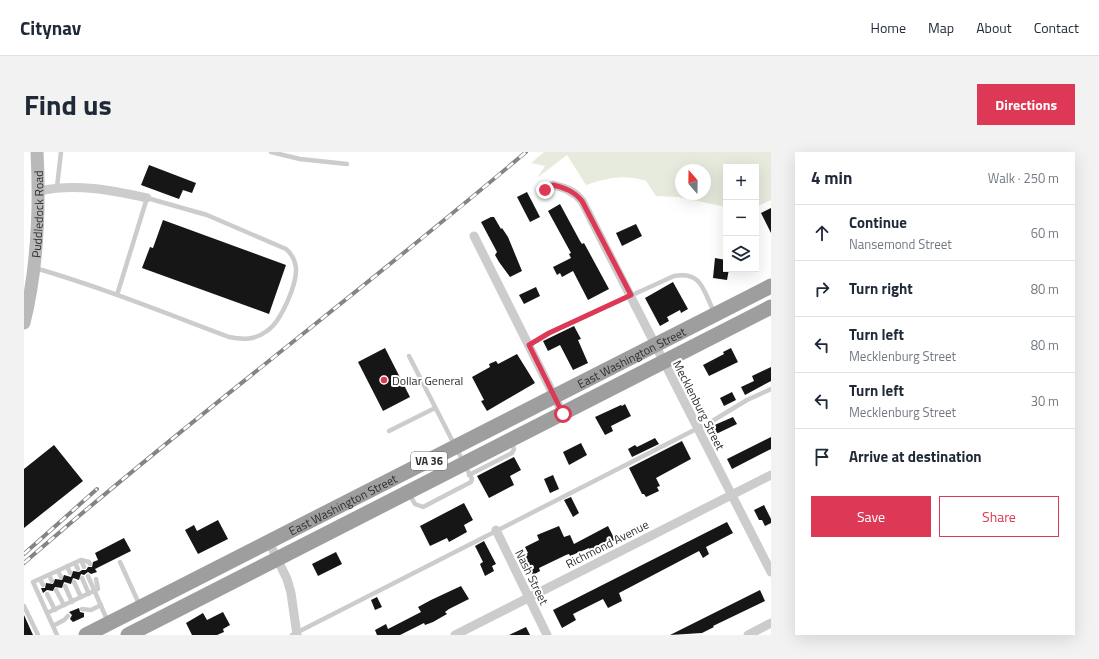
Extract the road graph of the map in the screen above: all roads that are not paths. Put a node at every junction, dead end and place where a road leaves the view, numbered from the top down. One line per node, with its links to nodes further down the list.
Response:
1 (37, 152): 7 (main road, Puddledock Road)
2 (61, 152): 5 (lane)
3 (271, 152): 4 (lane)
4 (347, 164)
5 (57, 187): 7 (street); 8 (street)
6 (545, 190): 13 (street, Mecklenburg Street)
7 (39, 191): 10 (main road, Puddledock Road)
8 (147, 198): 12 (lane); 12 (lane)
9 (474, 236): 17 (street)
10 (35, 268): 12 (lane); 16 (main road, Puddledock Road)
11 (771, 286): 15 (highway, East Washington Street / VA 36)
12 (117, 295)
13 (631, 295): 15 (lane); 17 (lane); 18 (street, Mecklenburg Street)
14 (771, 307): 20 (highway, East Washington Street / VA 36)
15 (716, 314): 18 (highway, East Washington Street / VA 36)
16 (24, 323)
17 (529, 345): 22 (street)
18 (656, 345): 20 (street, Mecklenburg Street); 22 (highway, East Washington Street / VA 36)
19 (409, 356): 23 (lane)
20 (664, 362): 24 (highway, East Washington Street / VA 36); 25 (street, Mecklenburg Street)
21 (771, 389): 25 (lane)
22 (554, 396): 24 (street); 27 (highway, East Washington Street / VA 36)
23 (435, 408): 26 (lane); 27 (lane)
24 (563, 414): 28 (highway, East Washington Street / VA 36)
25 (697, 429): 30 (street, Mecklenburg Street); 31 (lane)
26 (389, 431)
27 (455, 447): 28 (lane); 32 (highway, East Washington Street / VA 36)
28 (466, 470): 33 (highway, East Washington Street / VA 36)
29 (771, 475): 30 (street, Richmond Avenue)
30 (731, 495): 42 (street, Mecklenburg Street); 59 (street, Richmond Avenue)
31 (496, 530): 59 (street, Nash Street); 72 (lane)
32 (269, 542): 33 (street); 64 (highway, East Washington Street / VA 36)
33 (278, 559): 72 (street); 76 (highway, East Washington Street / VA 36)
34 (81, 560): 36 (lane); 37 (lane); 39 (lane)
35 (120, 562): 64 (lane)
36 (75, 563): 38 (lane); 40 (lane)
37 (90, 564)
38 (67, 566): 41 (lane); 43 (lane)
39 (84, 567)
40 (78, 569)
41 (58, 571): 44 (lane); 46 (lane)
42 (771, 572)
43 (70, 573)
44 (50, 574): 48 (lane); 50 (lane)
45 (88, 576): 55 (lane)
46 (61, 577)
47 (82, 578): 57 (lane)
48 (40, 579): 52 (lane); 67 (lane)
49 (96, 579): 55 (lane)
50 (52, 581)
51 (74, 582): 58 (lane)
52 (43, 585)
53 (65, 586): 60 (lane)
54 (56, 590): 61 (lane)
55 (94, 591): 57 (lane); 62 (lane)
56 (47, 594): 65 (lane)
57 (89, 594): 58 (lane)
58 (81, 597): 60 (lane)
59 (528, 598): 77 (street, Richmond Avenue); 78 (street, Nash Street)
60 (72, 602): 61 (lane)
61 (64, 605): 65 (lane)
62 (101, 605): 66 (lane); 69 (lane)
63 (24, 606): 73 (lane)
64 (141, 607): 69 (highway, East Washington Street / VA 36)
65 (55, 610): 67 (lane)
66 (83, 611)
67 (47, 613): 71 (lane)
68 (69, 618): 71 (lane)
69 (109, 623): 75 (highway, East Washington Street / VA 36)
70 (771, 623): 79 (street)
71 (53, 626): 74 (lane)
72 (295, 634)
73 (38, 635)
74 (57, 635)
75 (86, 635)
76 (128, 635)
77 (455, 635)
78 (547, 635)
79 (748, 635)

